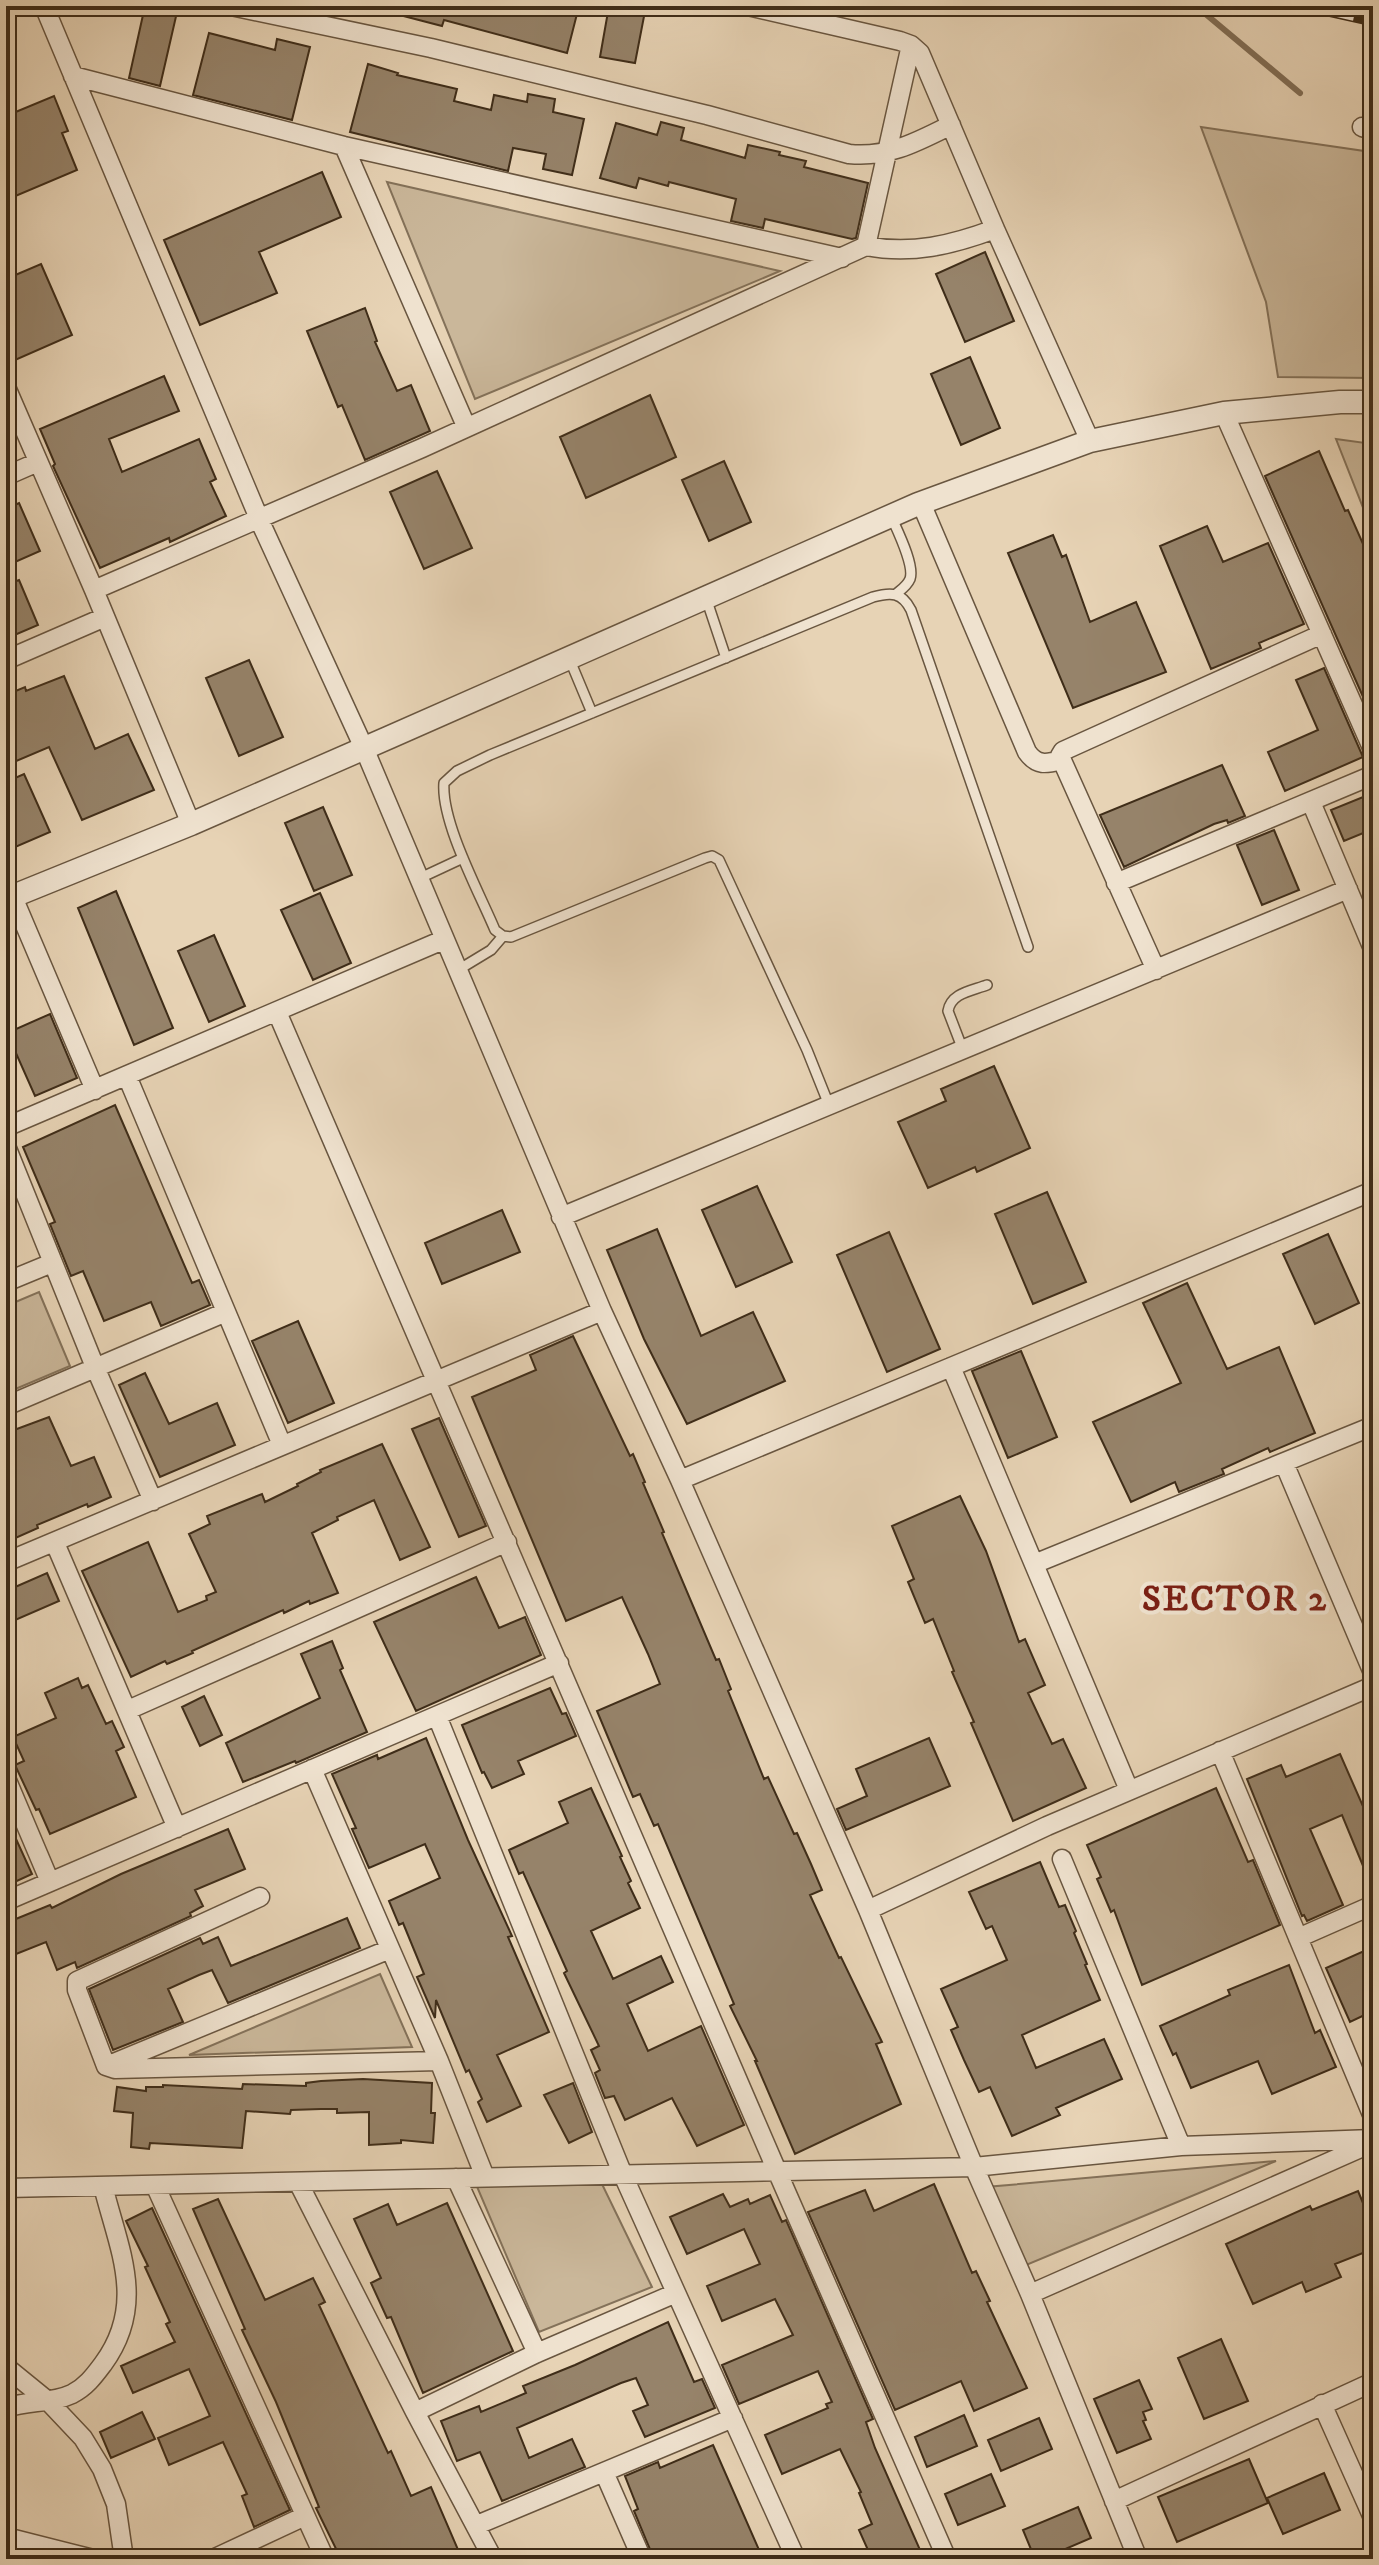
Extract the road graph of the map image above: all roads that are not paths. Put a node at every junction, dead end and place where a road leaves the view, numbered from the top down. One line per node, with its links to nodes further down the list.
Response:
1 (44, 6): 5 (street)
2 (231, 6): 8 (street)
3 (748, 6): 4 (street)
4 (911, 45): 6 (street); 8 (street)
5 (73, 76): 7 (street); 21 (street)
6 (951, 125): 8 (street); 9 (street)
7 (344, 146): 11 (street); 15 (street)
8 (888, 153): 10 (street)
9 (995, 229): 10 (street); 16 (street)
10 (866, 246): 11 (street)
11 (842, 258): 15 (street)
12 (6, 387): 17 (street)
13 (1373, 402): 14 (street)
14 (1224, 413): 16 (street); 26 (street)
15 (466, 426): 21 (street)
16 (1090, 441): 19 (street)
17 (38, 462): 18 (street); 22 (street)
18 (6, 476)
19 (921, 503): 20 (street); 33 (street)
20 (891, 516): 23 (lane); 24 (street)
21 (259, 517): 22 (street); 32 (street)
22 (94, 590): 25 (street)
23 (896, 594): 28 (lane); 44 (lane)
24 (706, 598): 27 (street); 28 (lane)
25 (105, 617): 29 (street); 36 (street)
26 (1322, 634): 31 (street); 33 (street)
27 (569, 658): 30 (lane); 32 (street)
28 (726, 658): 30 (lane)
29 (6, 660)
30 (592, 713): 37 (lane)
31 (1370, 737)
32 (364, 748): 36 (street); 38 (street)
33 (1061, 760): 39 (street)
34 (1373, 775): 35 (street)
35 (1311, 802): 39 (street); 40 (street)
36 (191, 824): 41 (street)
37 (463, 858): 38 (lane); 42 (lane)
38 (418, 879): 43 (street)
39 (1116, 883): 47 (street)
40 (1348, 889): 45 (street); 47 (street)
41 (9, 898): 52 (street)
42 (503, 936): 46 (lane); 53 (lane)
43 (443, 940): 46 (street); 49 (street)
44 (1028, 947)
45 (1373, 949)
46 (458, 970): 57 (street)
47 (1156, 970): 50 (street)
48 (987, 985): 50 (lane)
49 (277, 1012): 51 (street); 64 (street)
50 (963, 1050): 53 (street)
51 (127, 1076): 52 (street); 61 (street)
52 (95, 1090): 54 (street)
53 (829, 1105): 57 (street)
54 (6, 1127)
55 (6, 1146): 58 (street)
56 (1373, 1191): 63 (street)
57 (561, 1217): 60 (street)
58 (52, 1263): 59 (street); 62 (street)
59 (6, 1282)
60 (602, 1311): 64 (street); 69 (street)
61 (226, 1312): 62 (street); 67 (street)
62 (95, 1367): 65 (street); 70 (street)
63 (951, 1367): 69 (street); 74 (street)
64 (436, 1380): 67 (street); 71 (street)
65 (6, 1406)
66 (1373, 1426): 68 (street)
67 (282, 1445): 70 (street)
68 (1284, 1463): 74 (street); 76 (street)
69 (680, 1480): 90 (street)
70 (153, 1501): 72 (street)
71 (507, 1542): 75 (street); 78 (street)
72 (55, 1543): 73 (street); 78 (street)
73 (6, 1562)
74 (1034, 1564): 83 (street)
75 (559, 1663): 79 (street); 99 (street)
76 (1373, 1673)
77 (1373, 1686): 80 (street)
78 (128, 1710): 84 (street)
79 (437, 1716): 81 (street); 100 (street)
80 (1220, 1751): 83 (street); 91 (street)
81 (312, 1769): 84 (street); 92 (street)
82 (6, 1778): 86 (street)
83 (1129, 1790): 90 (street)
84 (177, 1828): 86 (street)
85 (1062, 1859): 97 (street)
86 (50, 1882): 88 (street)
87 (260, 1897): 94 (street)
88 (6, 1901)
89 (1373, 1905): 91 (street)
90 (868, 1910): 98 (street)
91 (1298, 1938): 95 (street)
92 (390, 1949): 93 (street); 94 (street)
93 (439, 2061): 94 (street); 101 (street)
94 (106, 2066)
95 (1373, 2117)
96 (1373, 2141): 97 (street); 108 (street)
97 (1181, 2146): 98 (street)
98 (974, 2167): 99 (street); 108 (street)
99 (777, 2171): 100 (street); 130 (street)
100 (623, 2175): 101 (street); 107 (street)
101 (485, 2177): 102 (street)
102 (456, 2178): 103 (street); 109 (street)
103 (298, 2182): 104 (street); 115 (street)
104 (155, 2185): 105 (street); 119 (street)
105 (103, 2186): 106 (street); 112 (street)
106 (6, 2188)
107 (676, 2293): 109 (street); 116 (street)
108 (1030, 2294): 118 (street)
109 (537, 2353): 115 (street)
110 (6, 2367): 112 (street)
111 (1373, 2382): 113 (street)
112 (49, 2402): 114 (street); 124 (street)
113 (1322, 2404): 118 (street); 120 (street)
114 (6, 2408)
115 (415, 2412): 121 (street)
116 (733, 2418): 117 (street); 129 (street)
117 (604, 2472): 121 (street); 128 (street)
118 (1114, 2501): 131 (street)
119 (305, 2516): 125 (street); 126 (street)
120 (1373, 2518)
121 (477, 2525): 127 (street)
122 (6, 2537): 123 (street)
123 (93, 2559)
124 (124, 2559)
125 (213, 2559)
126 (325, 2559)
127 (493, 2559)
128 (642, 2559)
129 (796, 2559)
130 (947, 2559)
131 (1138, 2559)

